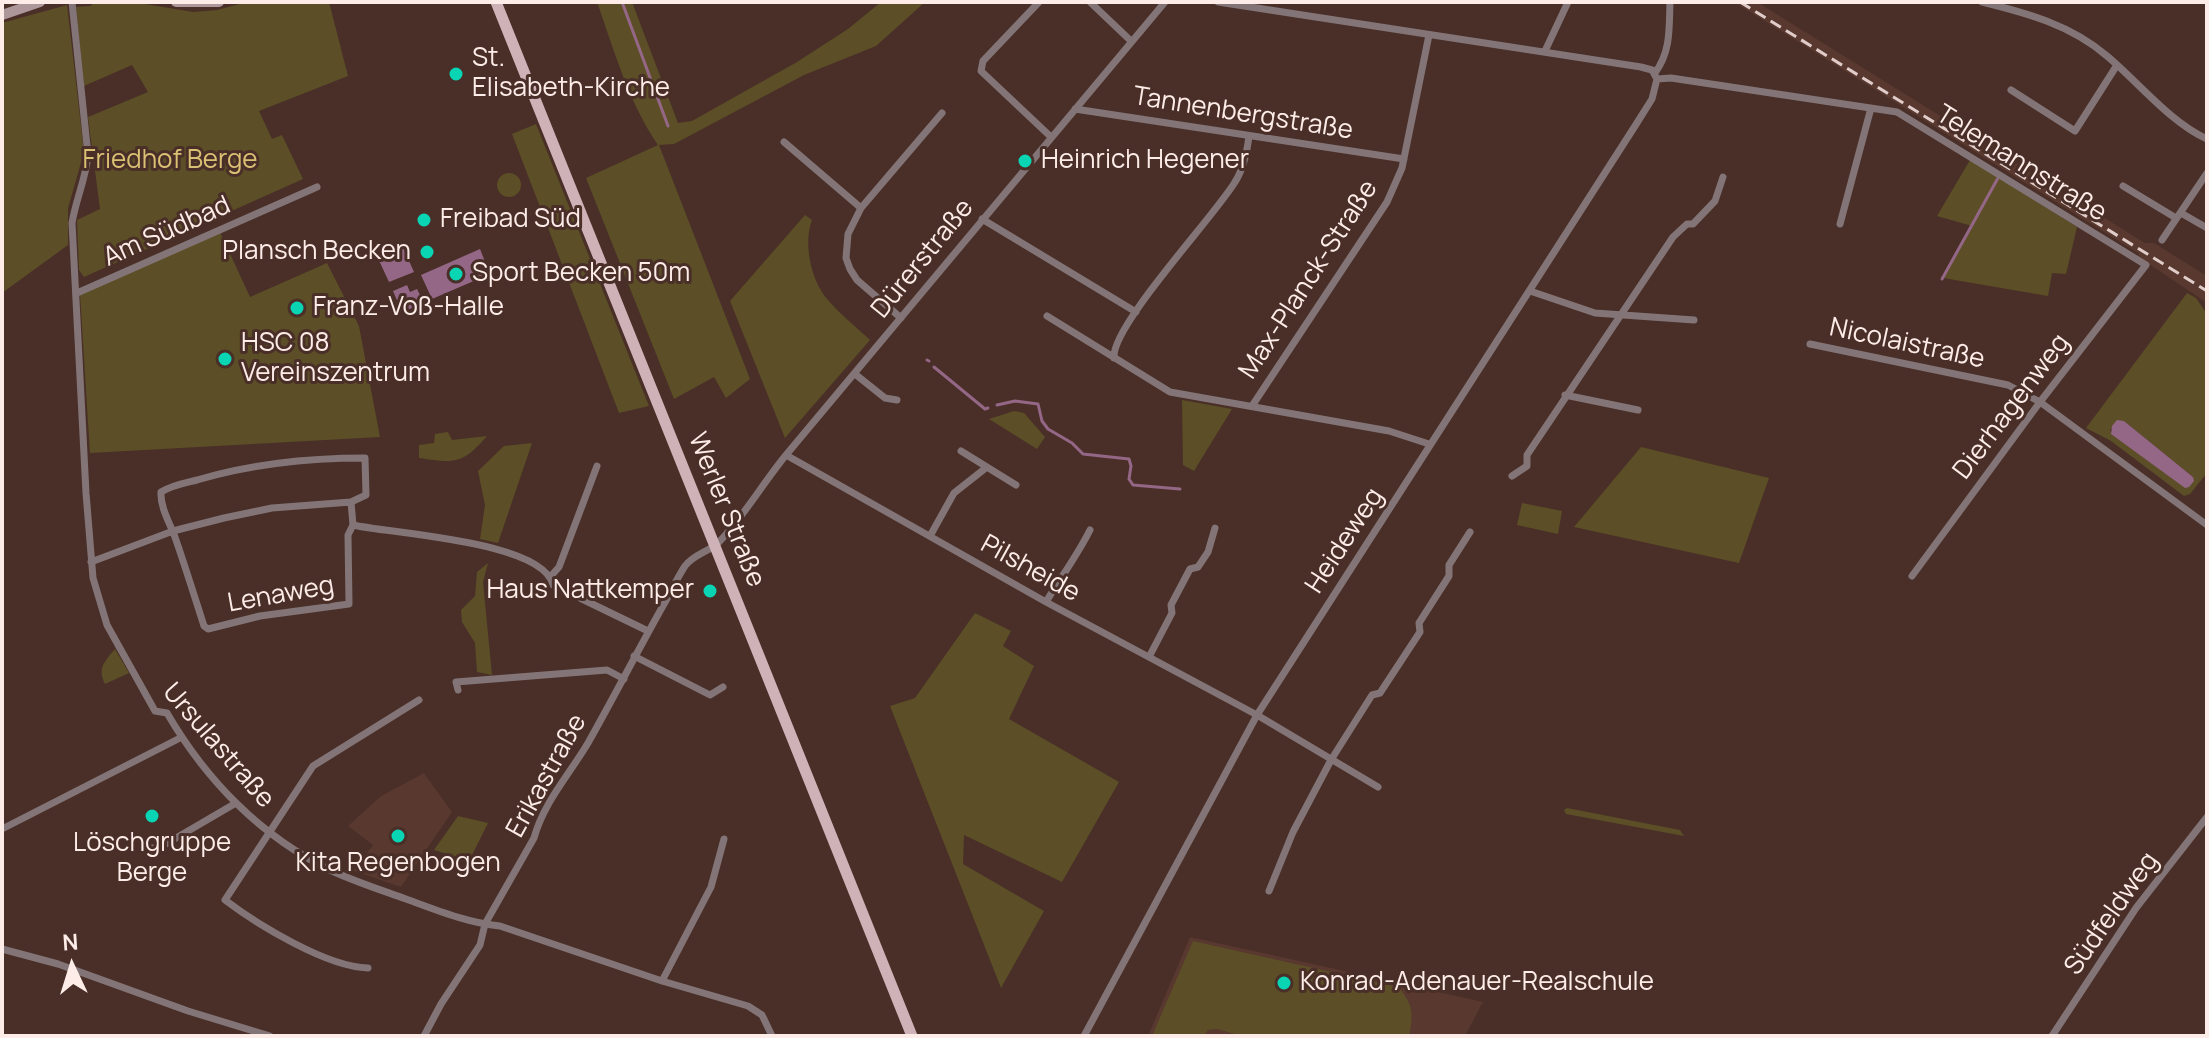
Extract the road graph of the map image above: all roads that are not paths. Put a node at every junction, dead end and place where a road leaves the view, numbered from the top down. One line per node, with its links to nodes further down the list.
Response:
1 (40, 2): 13 (street)
2 (72, 2): 40 (street, Ursulastraße)
3 (176, 2): 4 (street)
4 (219, 2)
5 (496, 2): 69 (main road, Werler Straße)
6 (1039, 2): 24 (street)
7 (1090, 2): 15 (street)
8 (1165, 2): 15 (street, Dürerstraße)
9 (1218, 2): 14 (street, Telemannstraße)
10 (1568, 2): 16 (street)
11 (1670, 2): 18 (street, Heideweg)
12 (1982, 2): 17 (street)
13 (2, 15)
14 (1429, 35): 16 (street, Telemannstraße); 27 (street, Max-Planck-Straße)
15 (1131, 41): 21 (street, Dürerstraße)
16 (1545, 51): 18 (street, Telemannstraße)
17 (2117, 65): 19 (street); 25 (street)
18 (1656, 76): 20 (street, Telemannstraße); 39 (street, Heideweg)
19 (2011, 90)
20 (1871, 108): 35 (street); 38 (street, Telemannstraße)
21 (1075, 109): 23 (street, Tannenbergstraße); 24 (street, Dürerstraße)
22 (942, 113): 32 (street)
23 (1249, 136): 27 (street, Tannenbergstraße); 41 (street)
24 (1051, 137): 34 (street, Dürerstraße)
25 (2207, 139)
26 (784, 142): 32 (street)
27 (1404, 159): 52 (street, Max-Planck-Straße)
28 (2207, 173): 33 (street)
29 (1723, 177): 42 (street)
30 (2123, 186): 33 (street)
31 (317, 187): 40 (street, Am Südbad)
32 (861, 208): 44 (street)
33 (2178, 216): 36 (street); 37 (street)
34 (982, 219): 41 (street); 44 (street, Dürerstraße)
35 (1840, 224)
36 (2207, 228)
37 (2162, 240)
38 (2146, 265): 51 (street, Dierhagenweg)
39 (1530, 291): 42 (street); 54 (street, Heideweg)
40 (77, 293): 70 (street, Ursulastraße)
41 (1136, 312): 47 (street)
42 (1619, 315): 45 (street); 49 (street)
43 (1047, 316): 47 (street)
44 (901, 318): 48 (street, Dürerstraße)
45 (1694, 320)
46 (1810, 344): 51 (street, Nicolaistraße)
47 (1114, 358): 52 (street)
48 (855, 374): 50 (street); 56 (street, Dürerstraße)
49 (1565, 395): 53 (street); 59 (street)
50 (897, 400)
51 (2040, 402): 63 (street, Nicolaistraße); 72 (street, Dierhagenweg)
52 (1252, 406): 54 (street)
53 (1638, 410)
54 (1429, 444): 81 (street, Heideweg)
55 (961, 451): 58 (street)
56 (786, 455): 68 (street, Pilsheide); 69 (street, Dürerstraße)
57 (597, 466): 71 (street)
58 (987, 467): 60 (street); 68 (street)
59 (1512, 476)
60 (1016, 485)
61 (351, 502): 62 (street, Lenaweg); 66 (street); 66 (street, Lenaweg)
62 (353, 525): 66 (street, Lenaweg); 71 (street)
63 (2207, 525)
64 (1215, 528): 76 (street)
65 (1090, 530): 73 (street)
66 (173, 531): 70 (street)
67 (1470, 532): 83 (street)
68 (930, 536): 73 (street, Pilsheide)
69 (716, 545): 74 (street, Erikastraße); 99 (main road, Werler Straße)
70 (91, 562): 82 (street, Ursulastraße)
71 (551, 576): 74 (street)
72 (1912, 576)
73 (1046, 602): 76 (street, Pilsheide)
74 (648, 631): 75 (street, Erikastraße)
75 (634, 656): 77 (street, Erikastraße); 78 (street)
76 (1149, 657): 81 (street, Pilsheide)
77 (624, 679): 79 (street); 92 (street, Erikastraße)
78 (723, 687)
79 (458, 690)
80 (419, 700): 88 (street)
81 (1257, 715): 83 (street, Pilsheide); 100 (street, Heideweg)
82 (182, 737): 85 (street, Ursulastraße); 87 (street)
83 (1331, 760): 84 (street, Pilsheide); 91 (street)
84 (1378, 787)
85 (236, 803): 88 (street, Ursulastraße); 90 (street)
86 (2207, 817): 101 (street, Südfeldweg)
87 (2, 829)
88 (269, 833): 92 (street, Ursulastraße); 94 (street)
89 (724, 839): 95 (street)
90 (148, 848)
91 (1269, 891)
92 (485, 924): 95 (street, Ursulastraße); 97 (street, Erikastraße)
93 (2, 949): 96 (street)
94 (368, 968)
95 (662, 981): 98 (street, Ursulastraße)
96 (270, 1036)
97 (424, 1036)
98 (772, 1036)
99 (912, 1036)
100 (1084, 1036)
101 (2052, 1036)

